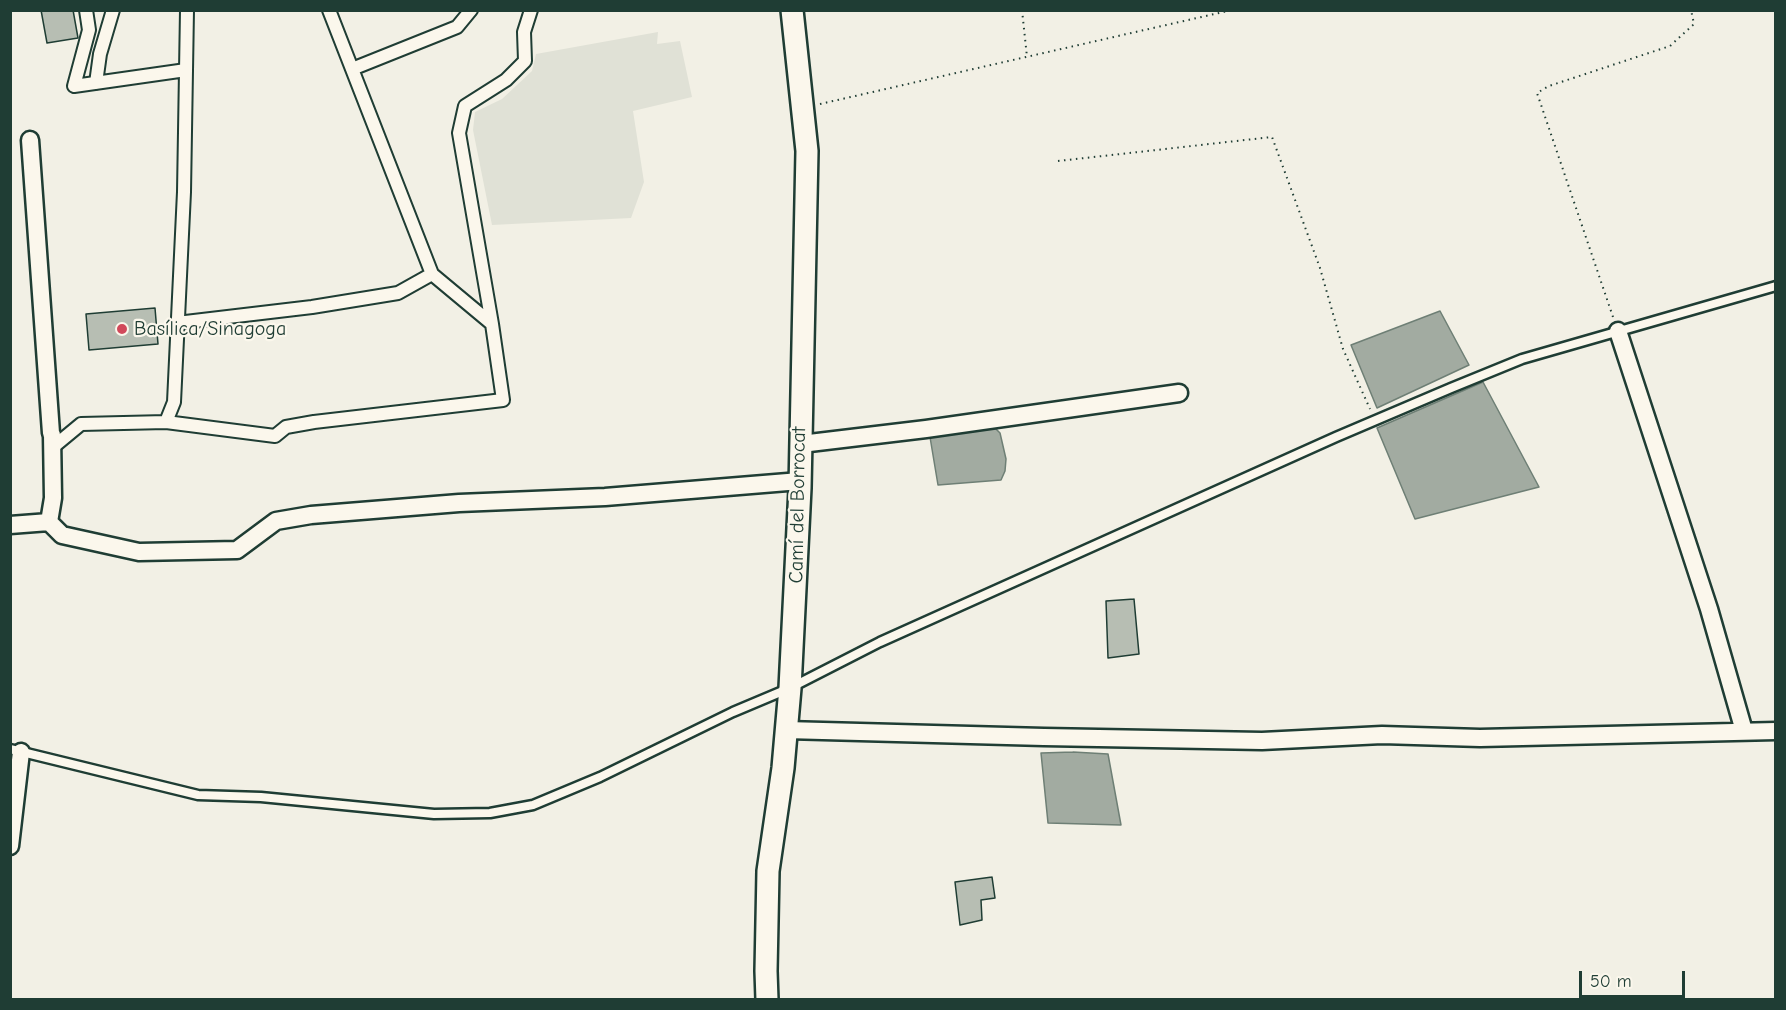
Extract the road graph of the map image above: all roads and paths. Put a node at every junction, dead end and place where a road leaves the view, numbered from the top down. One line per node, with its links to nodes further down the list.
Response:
1 (86, 10): 14 (street)
2 (113, 10): 14 (street)
3 (187, 10): 13 (street)
4 (329, 10): 12 (street)
5 (471, 10): 12 (street)
6 (531, 10): 21 (street)
7 (792, 10): 15 (street, Camí del Borrocat)
8 (1022, 10): 11 (path)
9 (1232, 10): 11 (path)
10 (1691, 10): 22 (path)
11 (1027, 57): 15 (path)
12 (352, 69): 18 (street)
13 (186, 70): 14 (street); 20 (street)
14 (96, 83)
15 (803, 108): 27 (street, Camí del Borrocat)
16 (30, 140): 26 (street)
17 (1058, 161): 24 (path)
18 (432, 274): 20 (street); 21 (street)
19 (1776, 286): 22 (lane)
20 (177, 323): 25 (street)
21 (492, 324): 25 (street)
22 (1618, 331): 24 (lane); 33 (street)
23 (1179, 393): 27 (street)
24 (1375, 420): 31 (lane)
25 (166, 422): 26 (street)
26 (52, 439): 29 (street)
27 (801, 444): 28 (street, Camí del Borrocat)
28 (800, 482): 29 (street); 31 (street, Camí del Borrocat)
29 (49, 522): 30 (street)
30 (10, 525)
31 (790, 688): 32 (street, Camí del Borrocat); 35 (lane)
32 (786, 730): 33 (street); 37 (street, Camí del Borrocat)
33 (1744, 731): 34 (street)
34 (1776, 731)
35 (16, 750): 36 (street)
36 (10, 846)
37 (767, 999)

